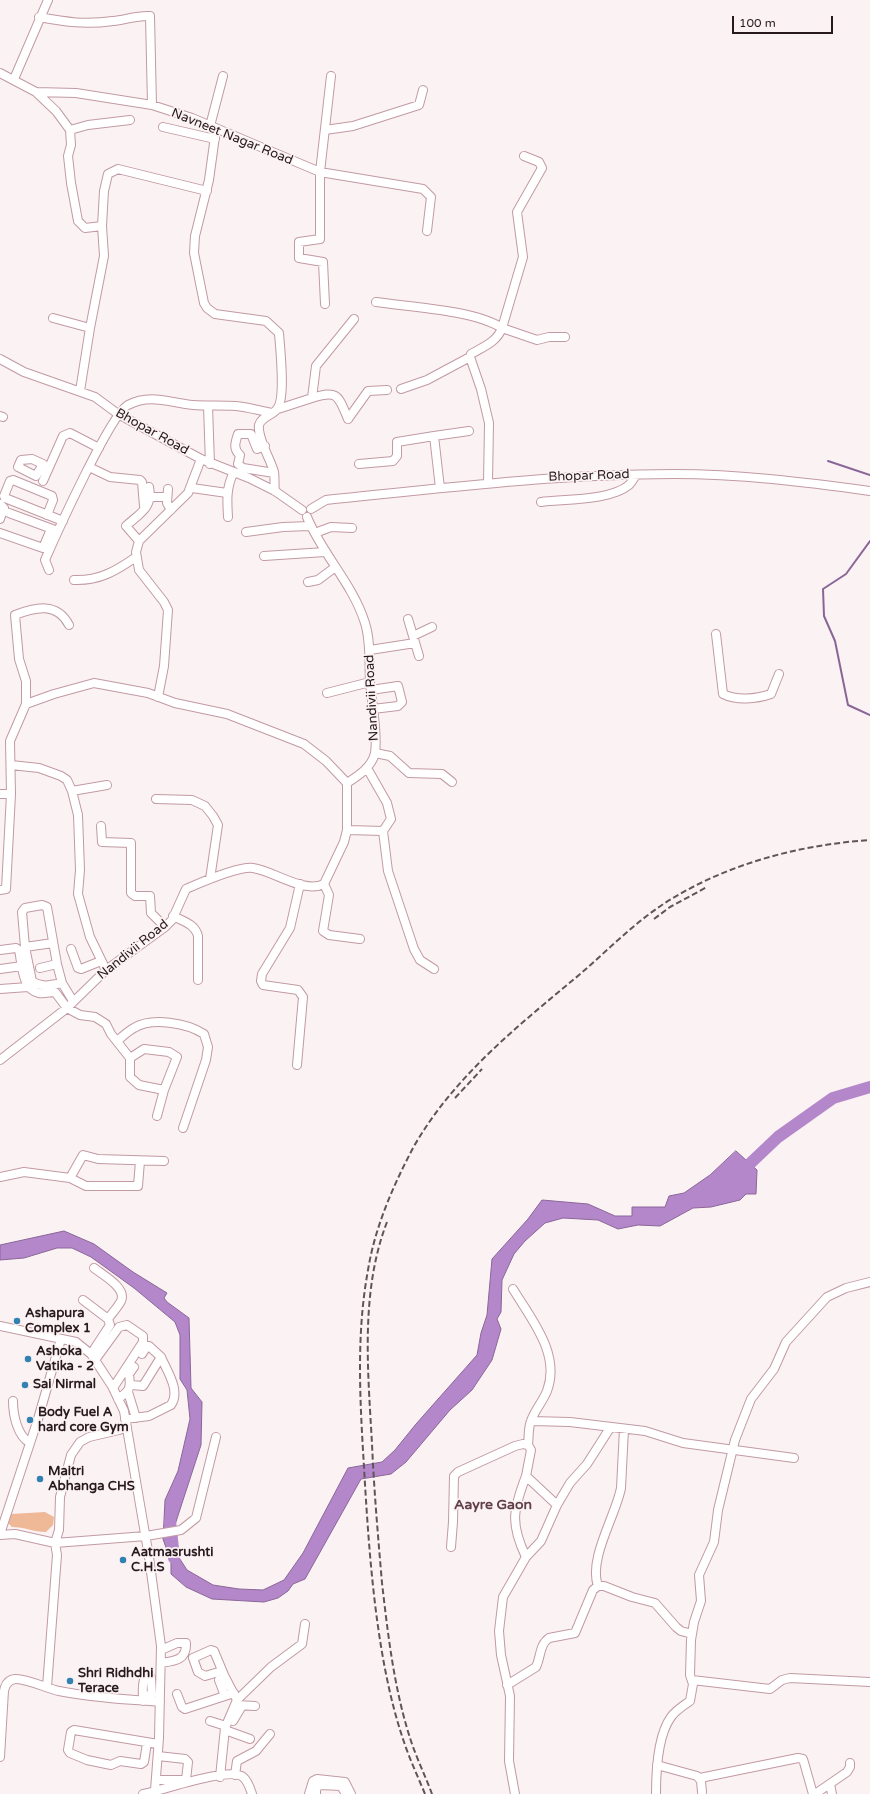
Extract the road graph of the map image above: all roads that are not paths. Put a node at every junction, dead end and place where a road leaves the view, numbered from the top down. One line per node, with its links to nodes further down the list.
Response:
1 (48, 0): 2 (street)
2 (39, 17): 6 (street); 9 (street)
3 (0, 73): 6 (street, Navneet Nagar Road)
4 (223, 76): 12 (street)
5 (331, 76): 14 (street)
6 (14, 79): 8 (street, Navneet Nagar Road)
7 (423, 90): 14 (street)
8 (36, 92): 9 (street, Navneet Nagar Road); 13 (street)
9 (152, 105): 12 (street, Navneet Nagar Road)
10 (130, 120): 13 (street)
11 (163, 127): 15 (street)
12 (213, 128): 15 (street); 17 (street, Navneet Nagar Road)
13 (70, 130): 19 (street)
14 (325, 130): 17 (street)
15 (215, 139): 18 (street)
16 (524, 156): 26 (street)
17 (320, 172): 20 (street, Navneet Nagar Road); 22 (street)
18 (207, 190): 19 (street); 35 (street)
19 (102, 226): 25 (street)
20 (427, 231)
21 (376, 302): 26 (street)
22 (325, 304)
23 (53, 318): 25 (street)
24 (354, 319): 33 (street)
25 (90, 328): 32 (street)
26 (502, 328): 27 (street); 28 (street)
27 (565, 337)
28 (470, 357): 31 (street); 49 (street)
29 (0, 359): 32 (street, Bhopar Road)
30 (387, 390): 33 (street)
31 (401, 390)
32 (80, 391): 36 (street, Bhopar Road)
33 (312, 398): 35 (street)
34 (208, 406): 35 (street); 36 (street); 42 (street)
35 (275, 411): 39 (street)
36 (118, 414): 40 (street); 41 (street, Bhopar Road)
37 (469, 431): 38 (street)
38 (434, 436): 43 (street); 52 (street)
39 (265, 446): 46 (street); 46 (street)
40 (99, 448): 44 (street); 48 (street)
41 (201, 460): 42 (street, Bhopar Road); 51 (street)
42 (210, 464): 45 (street, Bhopar Road)
43 (359, 464)
44 (89, 467): 59 (street); 66 (street)
45 (234, 472): 53 (street, Bhopar Road); 55 (street)
46 (274, 473): 53 (street)
47 (636, 475): 49 (street, Bhopar Road); 54 (street, Bhopar Road); 57 (street)
48 (44, 481)
49 (488, 483): 52 (street, Bhopar Road)
50 (149, 487): 56 (street)
51 (192, 488): 55 (street); 60 (street)
52 (440, 488): 62 (street, Bhopar Road)
53 (275, 491): 62 (street, Bhopar Road)
54 (870, 491)
55 (227, 493): 64 (street)
56 (150, 497): 60 (street); 73 (street)
57 (541, 502)
58 (0, 504): 65 (street)
59 (144, 506)
60 (171, 510): 73 (street)
61 (9, 513): 69 (street)
62 (304, 513): 67 (street, Nandivii Road)
63 (47, 515): 63 (street); 66 (street)
64 (228, 517)
65 (0, 519)
66 (63, 521): 69 (street)
67 (310, 526): 70 (street); 72 (street, Nandivii Road)
68 (352, 528): 72 (street)
69 (54, 530): 71 (street); 78 (street)
70 (246, 532)
71 (0, 533)
72 (315, 533): 74 (street, Nandivii Road)
73 (139, 541): 76 (street)
74 (325, 552): 75 (street); 77 (street, Nandivii Road)
75 (264, 556)
76 (136, 557): 79 (street); 91 (street)
77 (334, 568): 80 (street); 86 (street, Nandivii Road)
78 (49, 570)
79 (74, 580)
80 (308, 582)
81 (408, 619): 85 (street)
82 (69, 625): 92 (street)
83 (432, 627): 85 (street)
84 (716, 634): 88 (street)
85 (414, 639): 86 (street); 87 (street)
86 (370, 650): 89 (street, Nandivii Road)
87 (419, 656)
88 (780, 674)
89 (371, 686): 90 (street); 93 (street, Nandivii Road); 93 (street)
90 (327, 693)
91 (158, 697): 92 (street); 98 (street)
92 (26, 704): 95 (street)
93 (373, 709): 94 (street, Nandivii Road)
94 (375, 753): 96 (street, Nandivii Road); 97 (street)
95 (11, 766): 100 (street); 102 (street)
96 (367, 768): 98 (street, Nandivii Road); 106 (street)
97 (452, 782)
98 (347, 783): 105 (street)
99 (107, 785): 100 (street)
100 (72, 792): 118 (street)
101 (0, 794): 102 (street)
102 (11, 794): 110 (street)
103 (156, 799): 107 (street)
104 (101, 826): 112 (street)
105 (347, 830): 106 (street); 109 (street)
106 (383, 831): 123 (street)
107 (210, 879): 108 (street, Nandivii Road); 111 (street, Nandivii Road)
108 (300, 884): 109 (street, Nandivii Road); 135 (street)
109 (324, 884): 113 (street)
110 (0, 890)
111 (173, 916): 112 (street, Nandivii Road); 125 (street)
112 (165, 927): 124 (street, Nandivii Road)
113 (360, 939)
114 (53, 943): 115 (street); 115 (street); 119 (street)
115 (25, 947): 129 (street)
116 (71, 948): 118 (street)
117 (0, 950): 120 (street)
118 (101, 961): 124 (street)
119 (57, 964): 121 (street); 126 (street)
120 (22, 966): 122 (street); 127 (street)
121 (40, 968)
122 (0, 969)
123 (434, 969)
124 (106, 970): 130 (street, Nandivii Road)
125 (198, 980)
126 (62, 983): 129 (street); 130 (street)
127 (28, 986): 128 (street); 129 (street)
128 (0, 989)
129 (47, 989): 131 (street)
130 (73, 1001): 131 (street, Nandivii Road)
131 (67, 1008): 132 (street); 134 (street, Nandivii Road)
132 (117, 1041): 133 (street); 138 (street)
133 (130, 1058): 136 (street); 136 (street)
134 (0, 1060)
135 (297, 1065)
136 (164, 1090): 137 (street)
137 (157, 1116)
138 (183, 1128)
139 (140, 1161): 140 (street); 142 (street); 142 (street)
140 (164, 1161)
141 (0, 1177): 142 (street)
142 (70, 1178)
143 (94, 1268): 147 (street)
144 (870, 1282): 164 (street)
145 (513, 1289): 157 (street)
146 (84, 1300): 147 (street)
147 (108, 1319): 150 (street)
148 (0, 1326): 149 (street)
149 (61, 1339): 150 (street); 162 (street)
150 (93, 1357): 152 (street); 152 (street)
151 (161, 1357): 153 (street); 153 (street); 156 (street)
152 (113, 1388): 154 (street)
153 (129, 1388): 154 (street); 156 (street)
154 (118, 1399): 158 (street)
155 (13, 1401): 162 (street)
156 (136, 1418): 158 (street)
157 (531, 1421): 159 (street); 163 (street)
158 (126, 1423): 169 (street); 170 (street)
159 (610, 1428): 160 (street); 167 (street)
160 (624, 1429): 164 (street); 173 (street)
161 (216, 1437): 169 (street)
162 (30, 1443): 168 (street)
163 (528, 1445): 166 (street); 171 (street)
164 (734, 1449): 165 (street); 175 (street)
165 (794, 1458)
166 (526, 1476): 167 (street); 172 (street)
167 (557, 1505): 172 (street)
168 (0, 1534): 170 (street)
169 (146, 1536): 170 (street); 177 (street)
170 (55, 1543): 185 (street)
171 (451, 1547)
172 (526, 1557): 184 (street)
173 (598, 1586): 175 (street); 184 (street)
174 (305, 1624): 188 (street)
175 (692, 1634): 182 (street)
176 (170, 1646): 177 (street); 178 (street); 178 (street)
177 (161, 1650): 179 (street)
178 (171, 1661): 179 (street)
179 (161, 1663): 189 (street)
180 (222, 1671): 188 (street)
181 (219, 1680): 187 (street)
182 (692, 1680): 183 (street); 200 (street)
183 (870, 1682)
184 (508, 1685): 214 (street)
185 (46, 1687): 189 (street); 198 (street)
186 (177, 1694): 187 (street)
187 (225, 1696): 188 (street)
188 (237, 1701): 190 (street); 192 (street)
189 (160, 1702): 196 (street)
190 (255, 1706)
191 (210, 1721): 192 (street)
192 (227, 1729): 194 (street); 202 (street)
193 (270, 1734): 201 (street)
194 (250, 1739)
195 (147, 1743): 195 (street); 196 (street)
196 (158, 1744): 197 (street)
197 (158, 1756): 204 (street); 204 (street)
198 (0, 1757)
199 (850, 1763): 205 (street)
200 (657, 1765): 203 (street); 215 (street)
201 (236, 1774): 202 (street); 209 (street)
202 (220, 1777): 206 (street)
203 (700, 1778): 207 (street); 216 (street)
204 (156, 1780): 206 (street)
205 (830, 1784): 216 (street); 217 (street)
206 (155, 1790): 208 (street)
207 (702, 1792)
208 (143, 1794)
209 (252, 1794)
210 (309, 1794): 213 (street)
211 (316, 1794): 212 (street)
212 (346, 1794)
213 (351, 1794)
214 (515, 1794)
215 (656, 1794)
216 (814, 1794)
217 (832, 1794)

